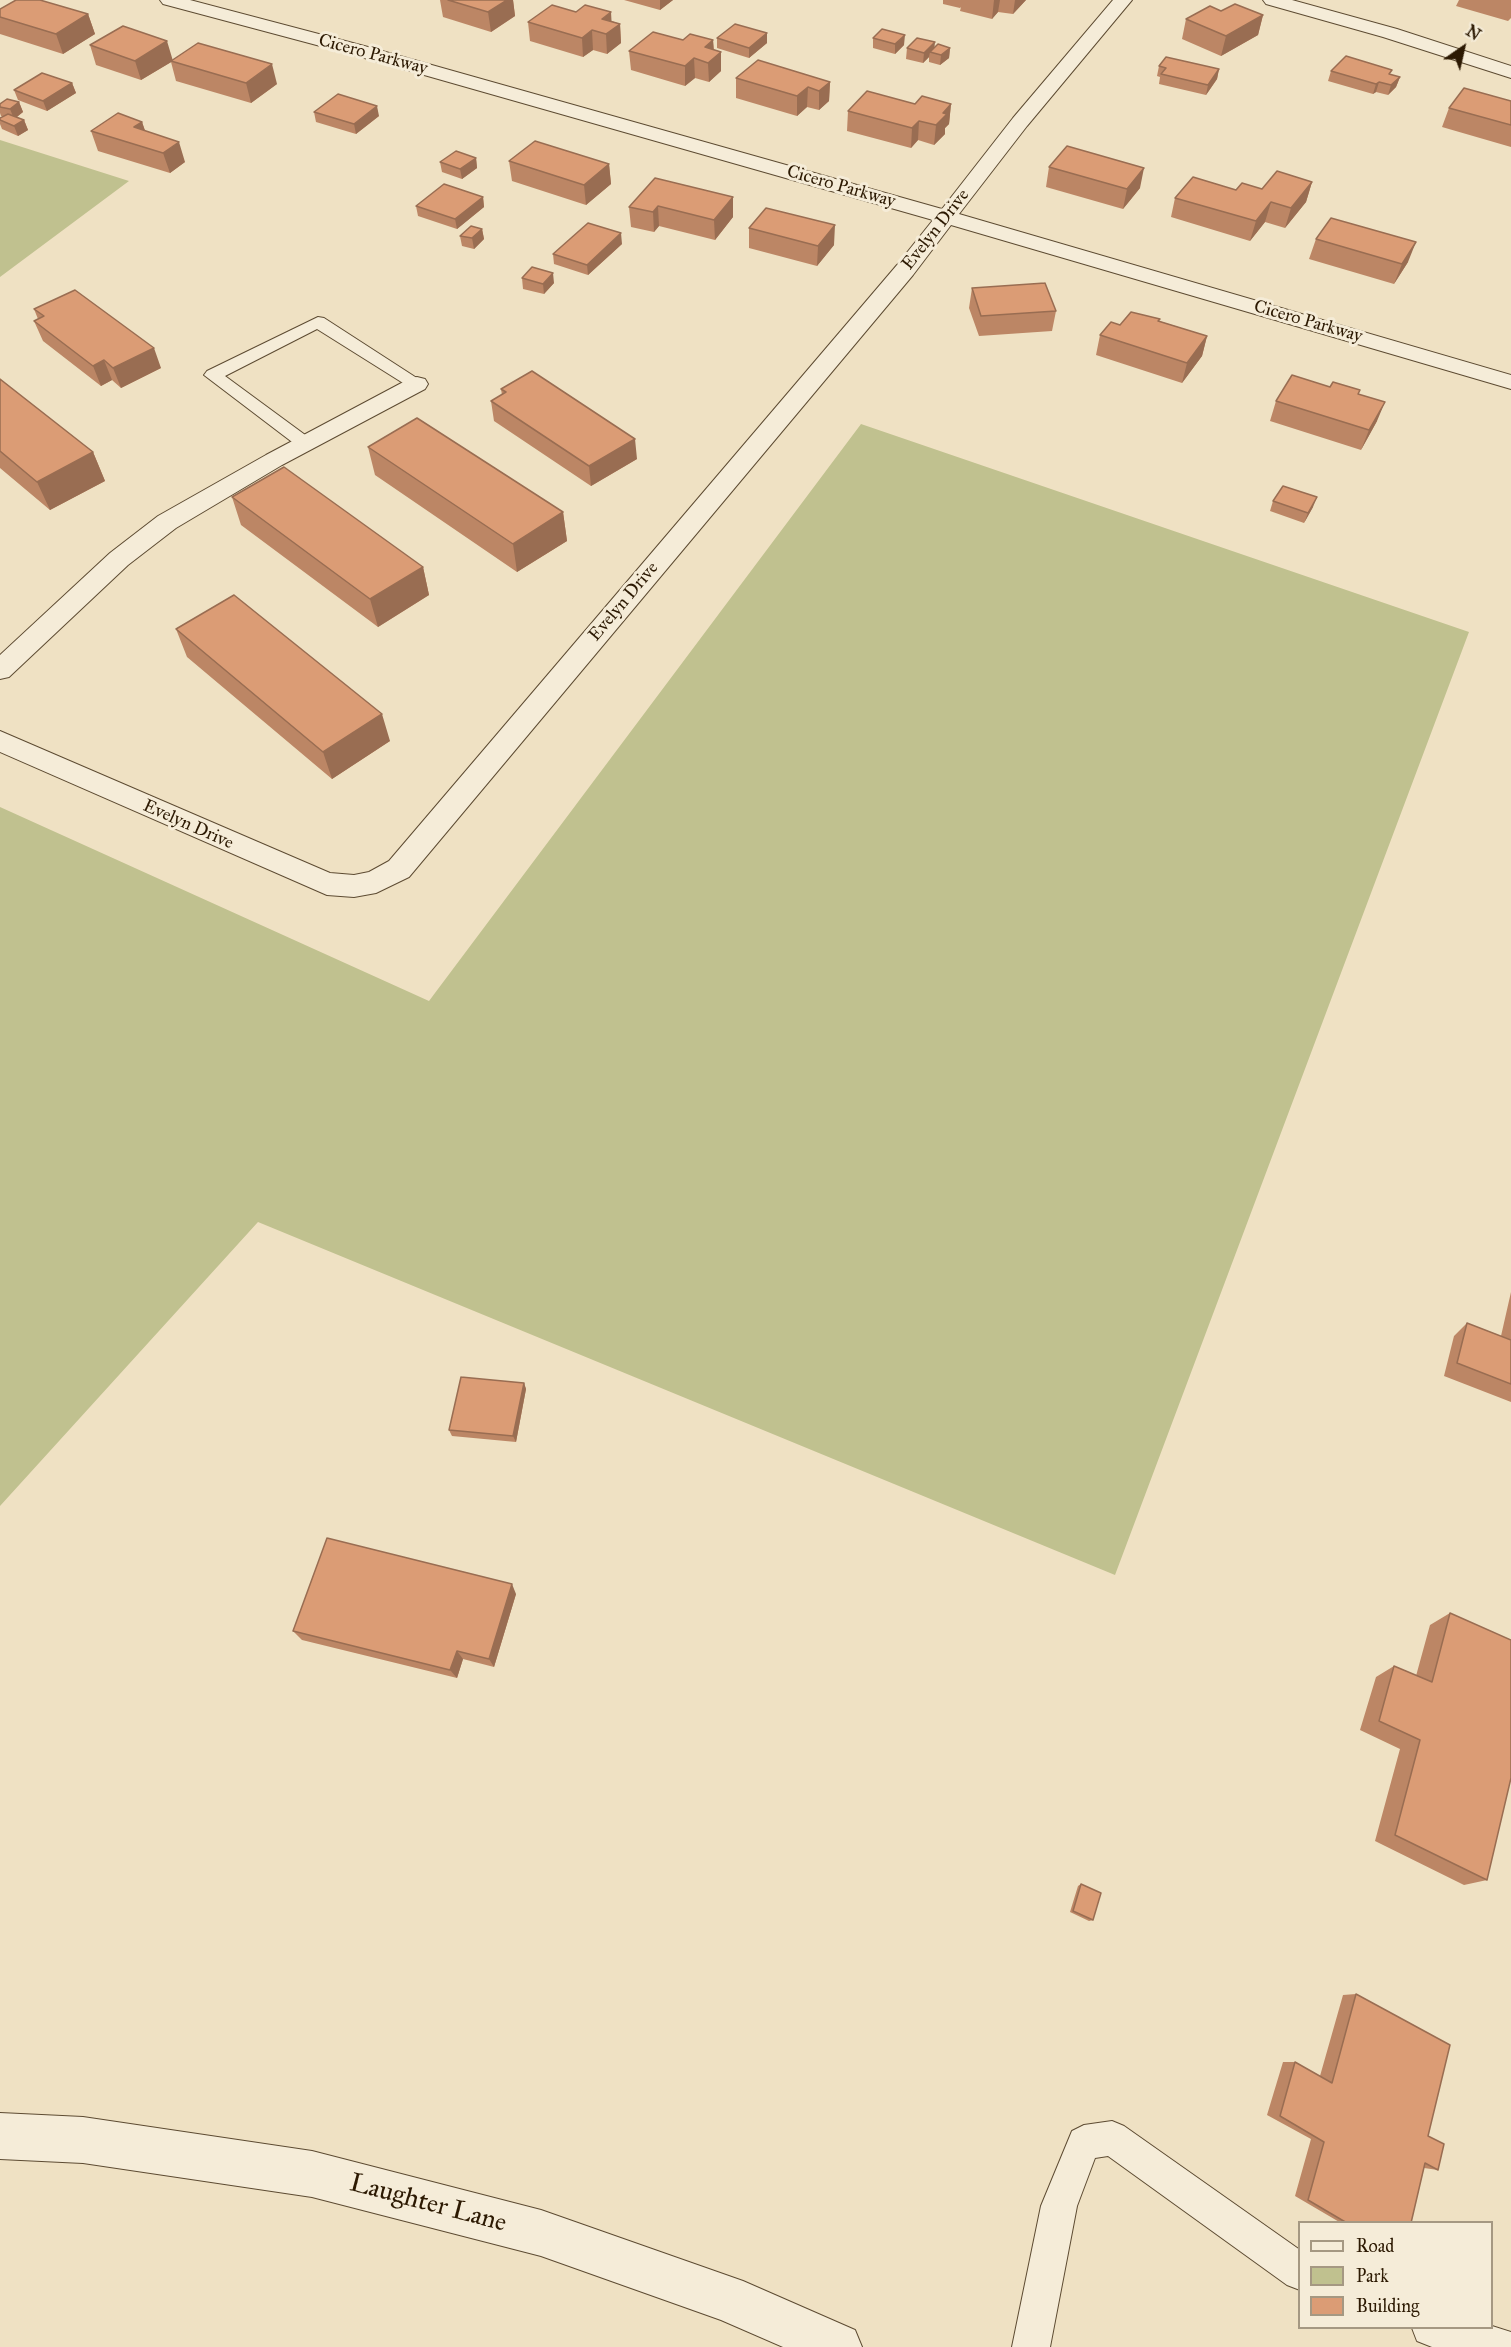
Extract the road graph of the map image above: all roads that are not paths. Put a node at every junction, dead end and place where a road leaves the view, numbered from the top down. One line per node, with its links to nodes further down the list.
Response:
1 (169, 0): 5 (street, Cicero Parkway)
2 (1123, 0): 5 (street, Evelyn Drive)
3 (1272, 0): 4 (street)
4 (1511, 72)
5 (947, 217): 6 (street, Cicero Parkway); 10 (street, Evelyn Drive)
6 (1511, 382)
7 (417, 384): 8 (street); 8 (lane)
8 (306, 444): 9 (street)
9 (0, 670)
10 (0, 741)
11 (0, 2136): 14 (street, Laughter Lane)
12 (1298, 2271): 15 (lane)
13 (1434, 2329): 16 (lane)
14 (838, 2347)
15 (1031, 2347)
16 (1503, 2347)

